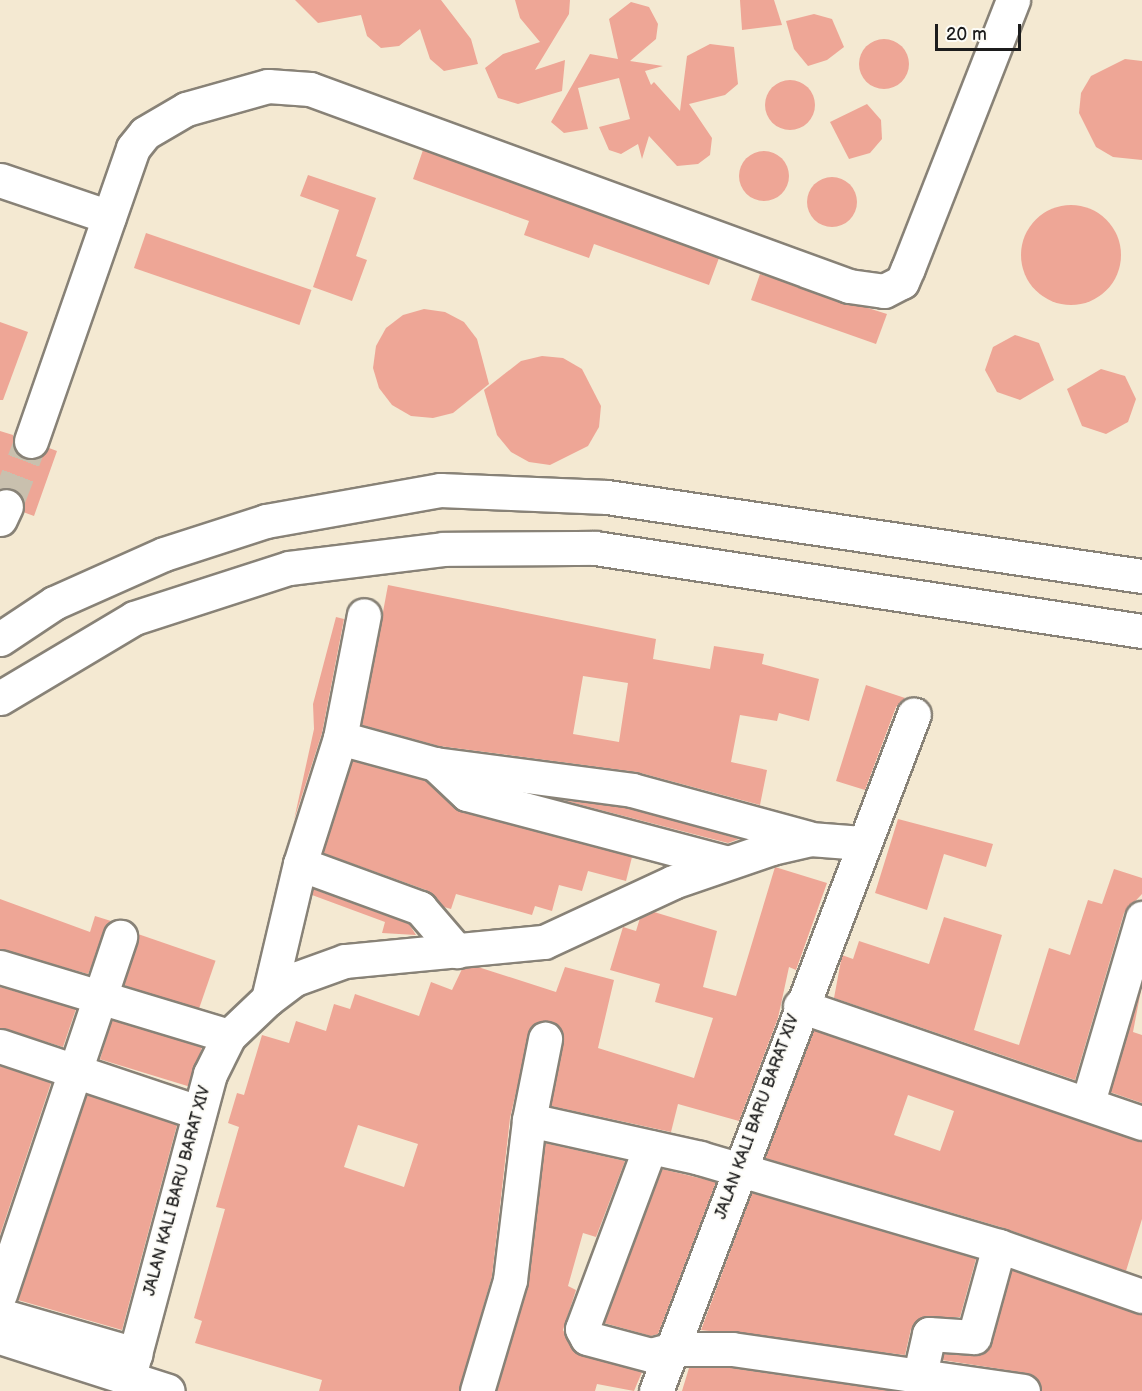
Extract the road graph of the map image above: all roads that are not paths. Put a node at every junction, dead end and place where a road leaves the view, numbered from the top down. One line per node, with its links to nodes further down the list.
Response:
1 (1013, 0): 3 (street)
2 (0, 180): 3 (street)
3 (109, 217): 4 (street)
4 (31, 441)
5 (1142, 576): 8 (street)
6 (364, 615): 11 (street)
7 (1142, 631): 9 (street)
8 (0, 639)
9 (0, 698)
10 (914, 714): 14 (street, JALAN KALI BARU BARAT XIV)
11 (340, 738): 12 (street); 16 (street)
12 (435, 764): 13 (street); 15 (street)
13 (810, 839): 14 (street, JALAN KALI BARU BARAT XIV); 15 (street, JALAN KALI BARU BARAT XIV)
14 (862, 843): 23 (street, JALAN KALI BARU BARAT XIV)
15 (725, 862): 19 (street, JALAN KALI BARU BARAT XIV)
16 (300, 864): 19 (street); 22 (street)
17 (1142, 918): 28 (street)
18 (120, 937): 21 (street)
19 (457, 951): 22 (street, JALAN KALI BARU BARAT XIV)
20 (0, 967): 21 (street)
21 (101, 995): 24 (street); 27 (street)
22 (268, 999): 24 (street, JALAN KALI BARU BARAT XIV)
23 (800, 1006): 28 (street); 33 (street, JALAN KALI BARU BARAT XIV)
24 (229, 1036): 29 (street, JALAN KALI BARU BARAT XIV)
25 (545, 1039): 30 (street)
26 (0, 1046): 27 (street)
27 (78, 1073): 29 (street); 35 (street)
28 (1088, 1102): 31 (street)
29 (197, 1112): 40 (street, JALAN KALI BARU BARAT XIV)
30 (528, 1120): 32 (street); 43 (street)
31 (1142, 1123)
32 (650, 1147): 33 (street); 39 (street)
33 (738, 1171): 34 (street); 39 (street, JALAN KALI BARU BARAT XIV)
34 (999, 1246): 36 (street); 41 (street)
35 (0, 1294)
36 (1142, 1296)
37 (0, 1315): 40 (street)
38 (0, 1337): 40 (street)
39 (673, 1349): 41 (street); 44 (street, JALAN KALI BARU BARAT XIV)
40 (132, 1367): 42 (street)
41 (920, 1374): 45 (street)
42 (168, 1391)
43 (477, 1391)
44 (656, 1391)
45 (1023, 1391)

